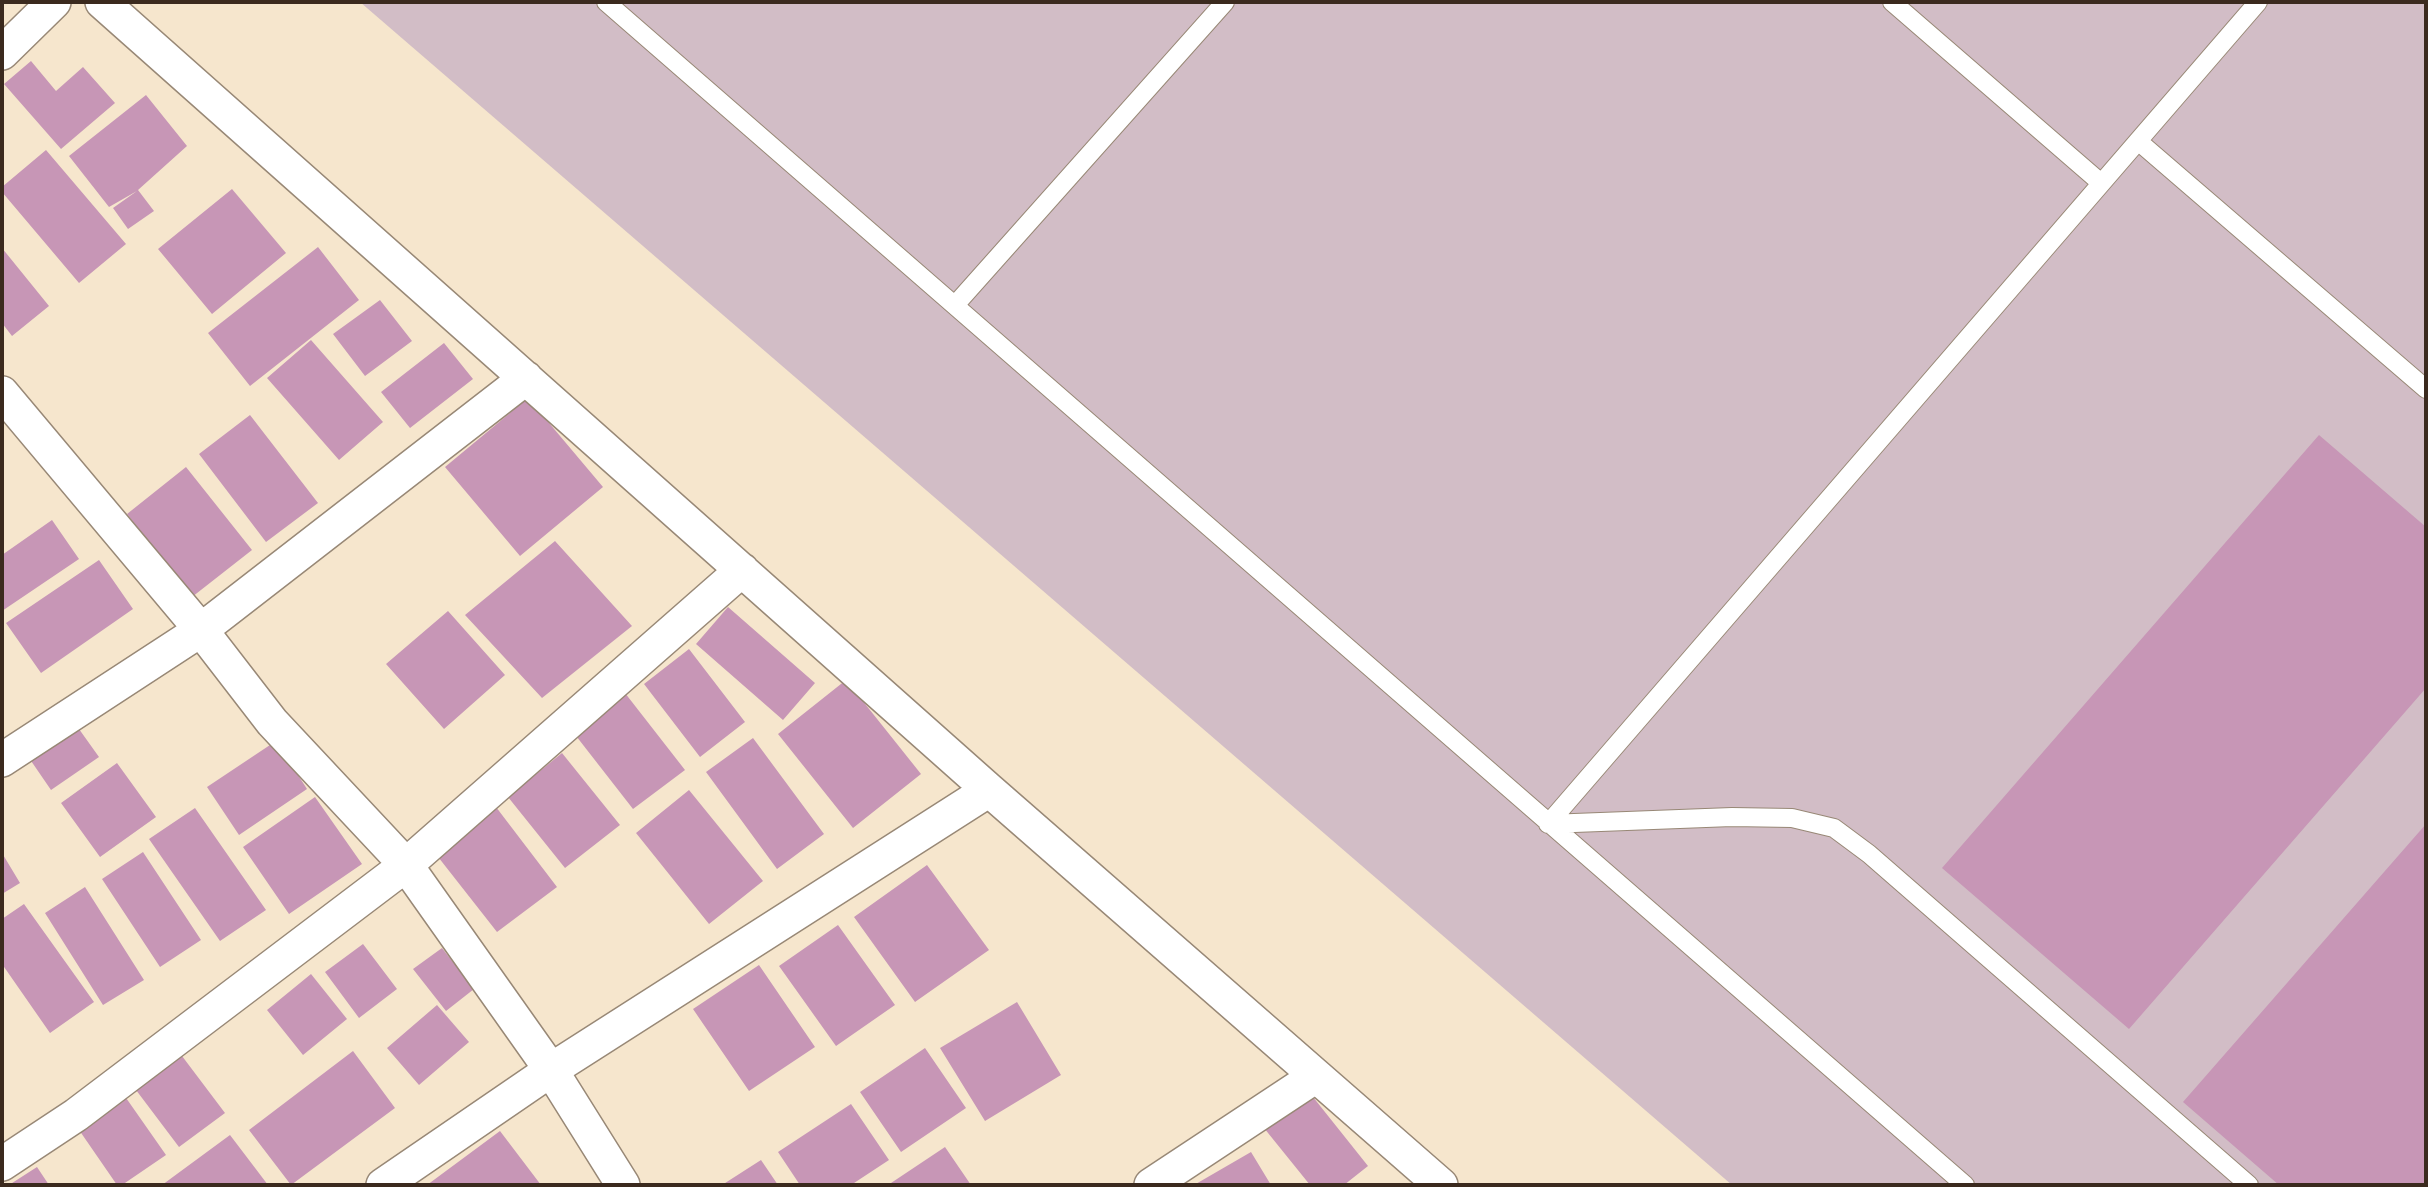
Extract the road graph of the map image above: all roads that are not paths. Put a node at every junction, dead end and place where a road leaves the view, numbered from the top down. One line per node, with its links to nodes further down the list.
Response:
1 (54, 2): 7 (street)
2 (102, 2): 11 (street)
3 (606, 2): 10 (lane)
4 (1225, 2): 10 (lane)
5 (1892, 2): 9 (lane)
6 (2258, 2): 8 (lane)
7 (2, 53)
8 (2138, 141): 9 (lane); 12 (lane)
9 (2101, 183): 18 (lane)
10 (957, 304): 18 (lane)
11 (526, 378): 14 (street); 15 (street)
12 (2426, 389)
13 (2, 393): 15 (street)
14 (742, 570): 17 (street); 19 (street)
15 (201, 630): 16 (street); 19 (street)
16 (2, 760)
17 (989, 789): 20 (street); 21 (street)
18 (1548, 824): 27 (lane); 28 (lane)
19 (406, 865): 20 (street); 22 (street)
20 (551, 1070): 23 (street); 24 (street)
21 (1316, 1076): 25 (street); 26 (street)
22 (2, 1164)
23 (383, 1185)
24 (623, 1185)
25 (1151, 1185)
26 (1438, 1185)
27 (1965, 1185)
28 (2249, 1185)

